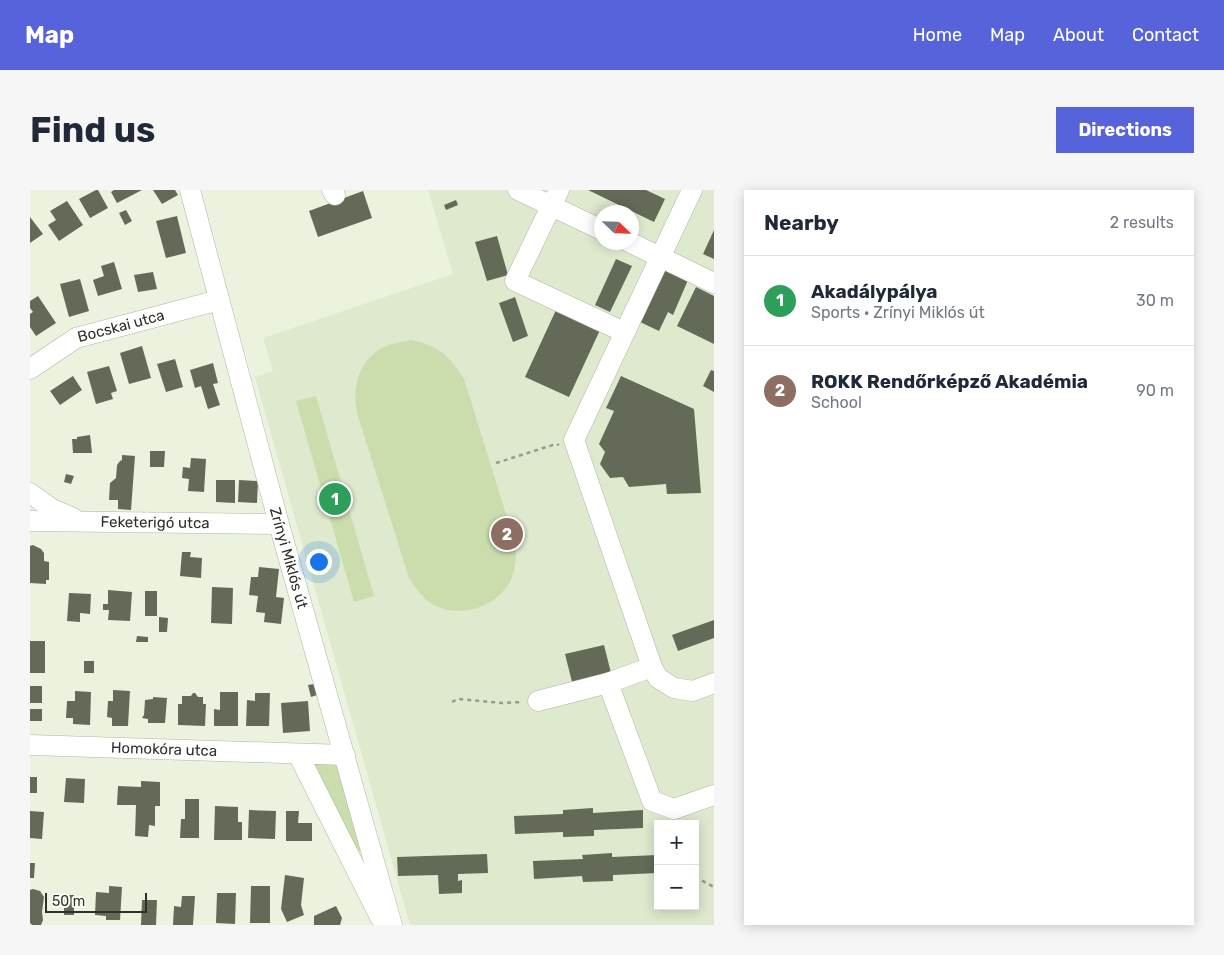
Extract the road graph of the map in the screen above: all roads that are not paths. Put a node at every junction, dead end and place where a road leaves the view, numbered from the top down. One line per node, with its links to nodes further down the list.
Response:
1 (190, 190): 9 (street, Zrínyi Miklós út)
2 (518, 190): 4 (street)
3 (692, 190): 7 (street)
4 (555, 198): 5 (street); 10 (street)
5 (594, 225)
6 (639, 247): 7 (street)
7 (660, 258): 8 (street); 10 (street)
8 (714, 283)
9 (219, 300): 11 (street, Bocskai utca); 15 (street, Zrínyi Miklós út)
10 (624, 332): 16 (street)
11 (30, 369)
12 (30, 493): 14 (street)
13 (30, 521): 14 (street, Feketerigó utca)
14 (81, 521): 15 (street, Feketerigó utca)
15 (279, 524): 22 (street, Zrínyi Miklós út)
16 (652, 667): 17 (street); 18 (street)
17 (608, 683): 19 (street); 23 (street)
18 (714, 683)
19 (538, 701)
20 (30, 745): 21 (street, Homokóra utca)
21 (298, 754): 22 (street, Homokóra utca); 24 (street)
22 (345, 756): 25 (street, Zrínyi Miklós út)
23 (714, 795)
24 (385, 925)
25 (392, 925)

